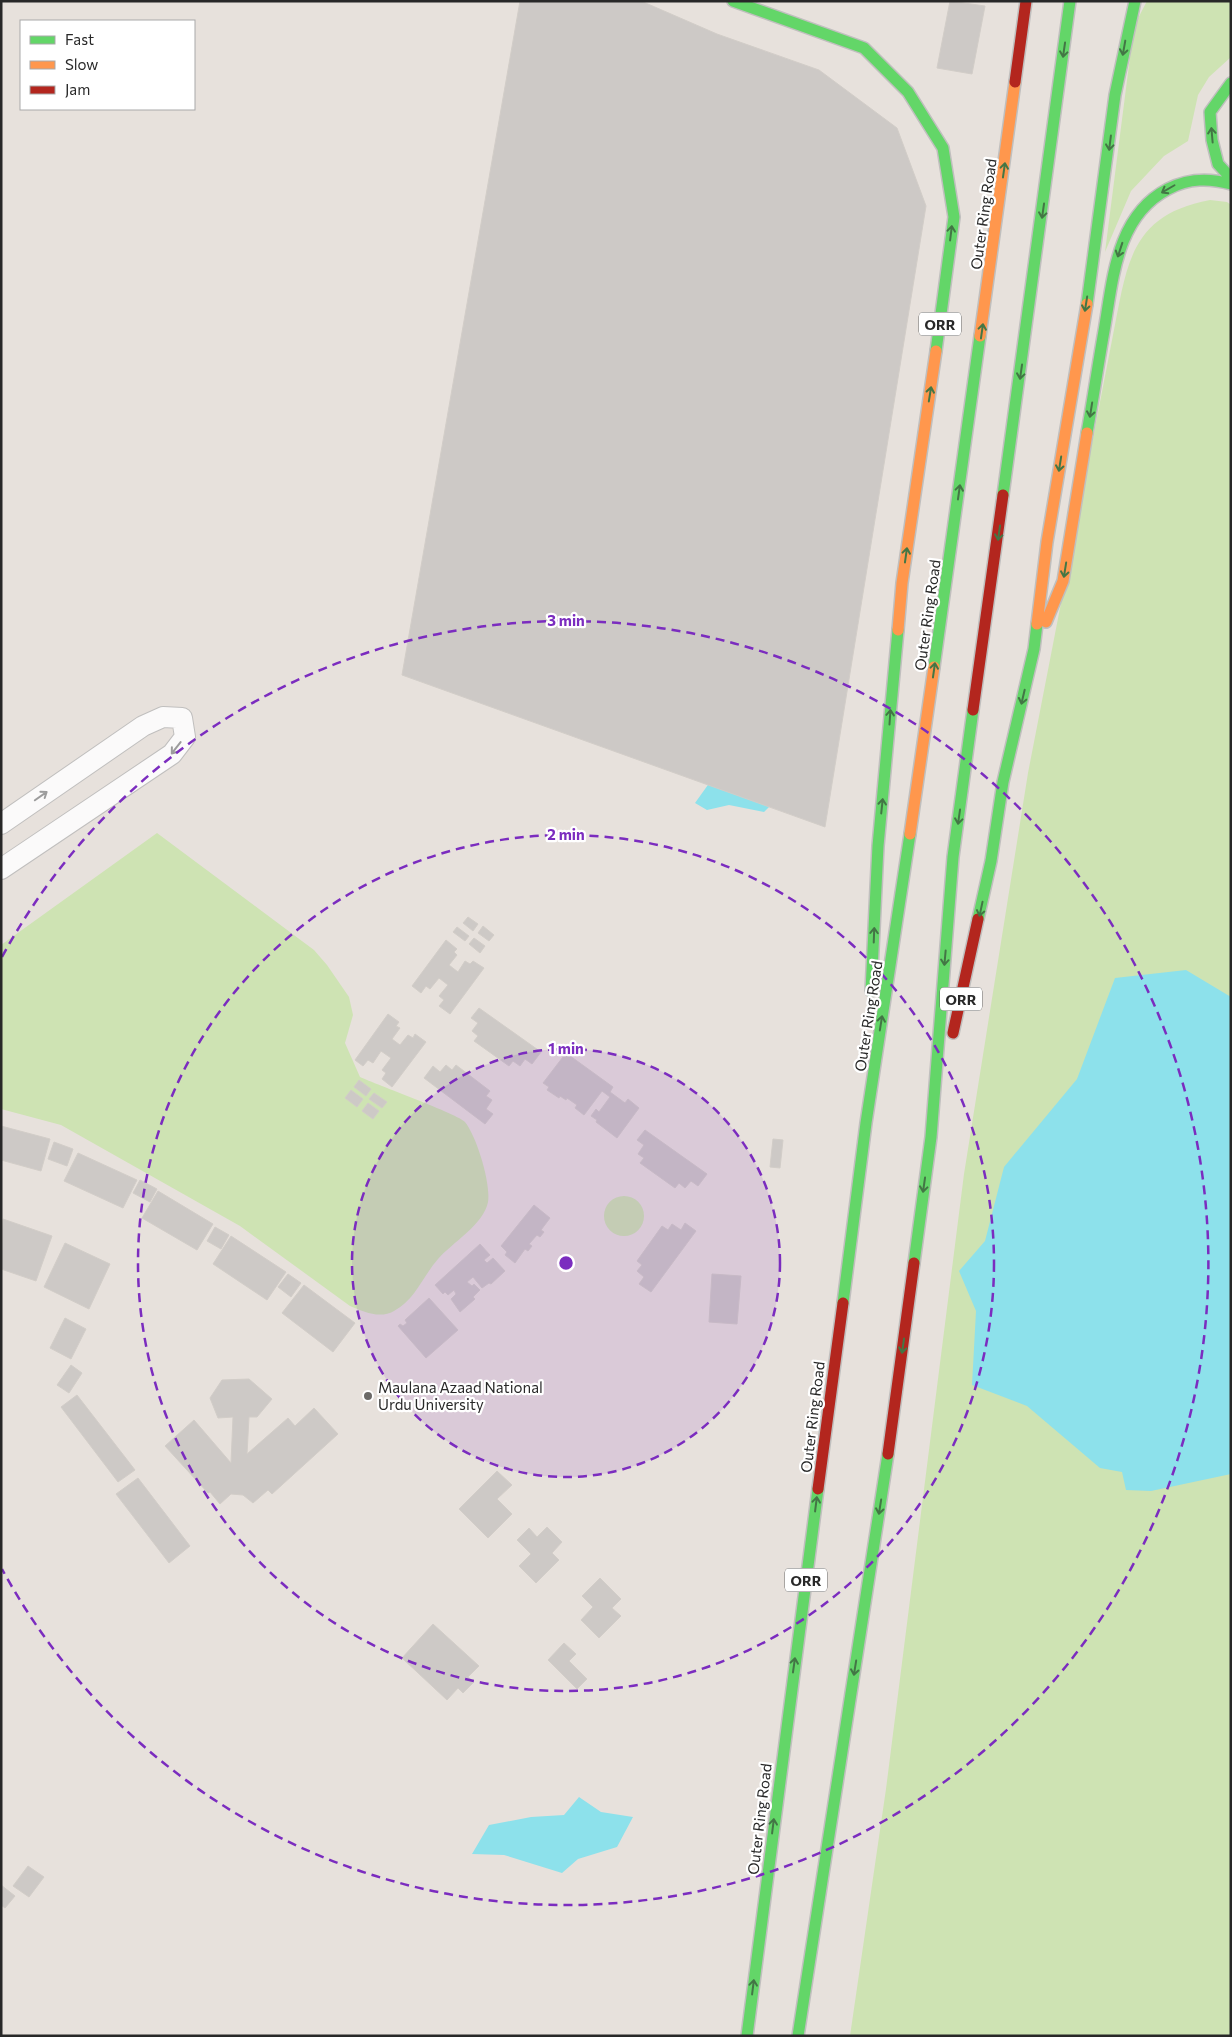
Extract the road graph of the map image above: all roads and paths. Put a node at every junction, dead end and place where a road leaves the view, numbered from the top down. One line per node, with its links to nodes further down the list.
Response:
1 (733, 1): 11 (main road, ORR, one-way to 1)
2 (1026, 1): 11 (main road, Outer Ring Road / ORR, one-way to 2)
3 (1070, 1): 12 (main road, ORR, one-way to 12)
4 (1135, 1): 8 (main road, ORR, one-way to 8)
5 (1231, 83): 6 (main road, one-way to 5)
6 (1231, 178)
7 (1231, 184): 8 (main road, ORR, one-way to 8)
8 (1034, 649): 12 (main road, ORR, one-way to 12)
9 (1, 824): 10 (street, one-way to 10)
10 (1, 869)
11 (866, 1123): 13 (main road, Outer Ring Road / ORR, one-way to 11)
12 (931, 1137): 14 (main road, ORR, one-way to 14)
13 (747, 2036)
14 (798, 2036)

